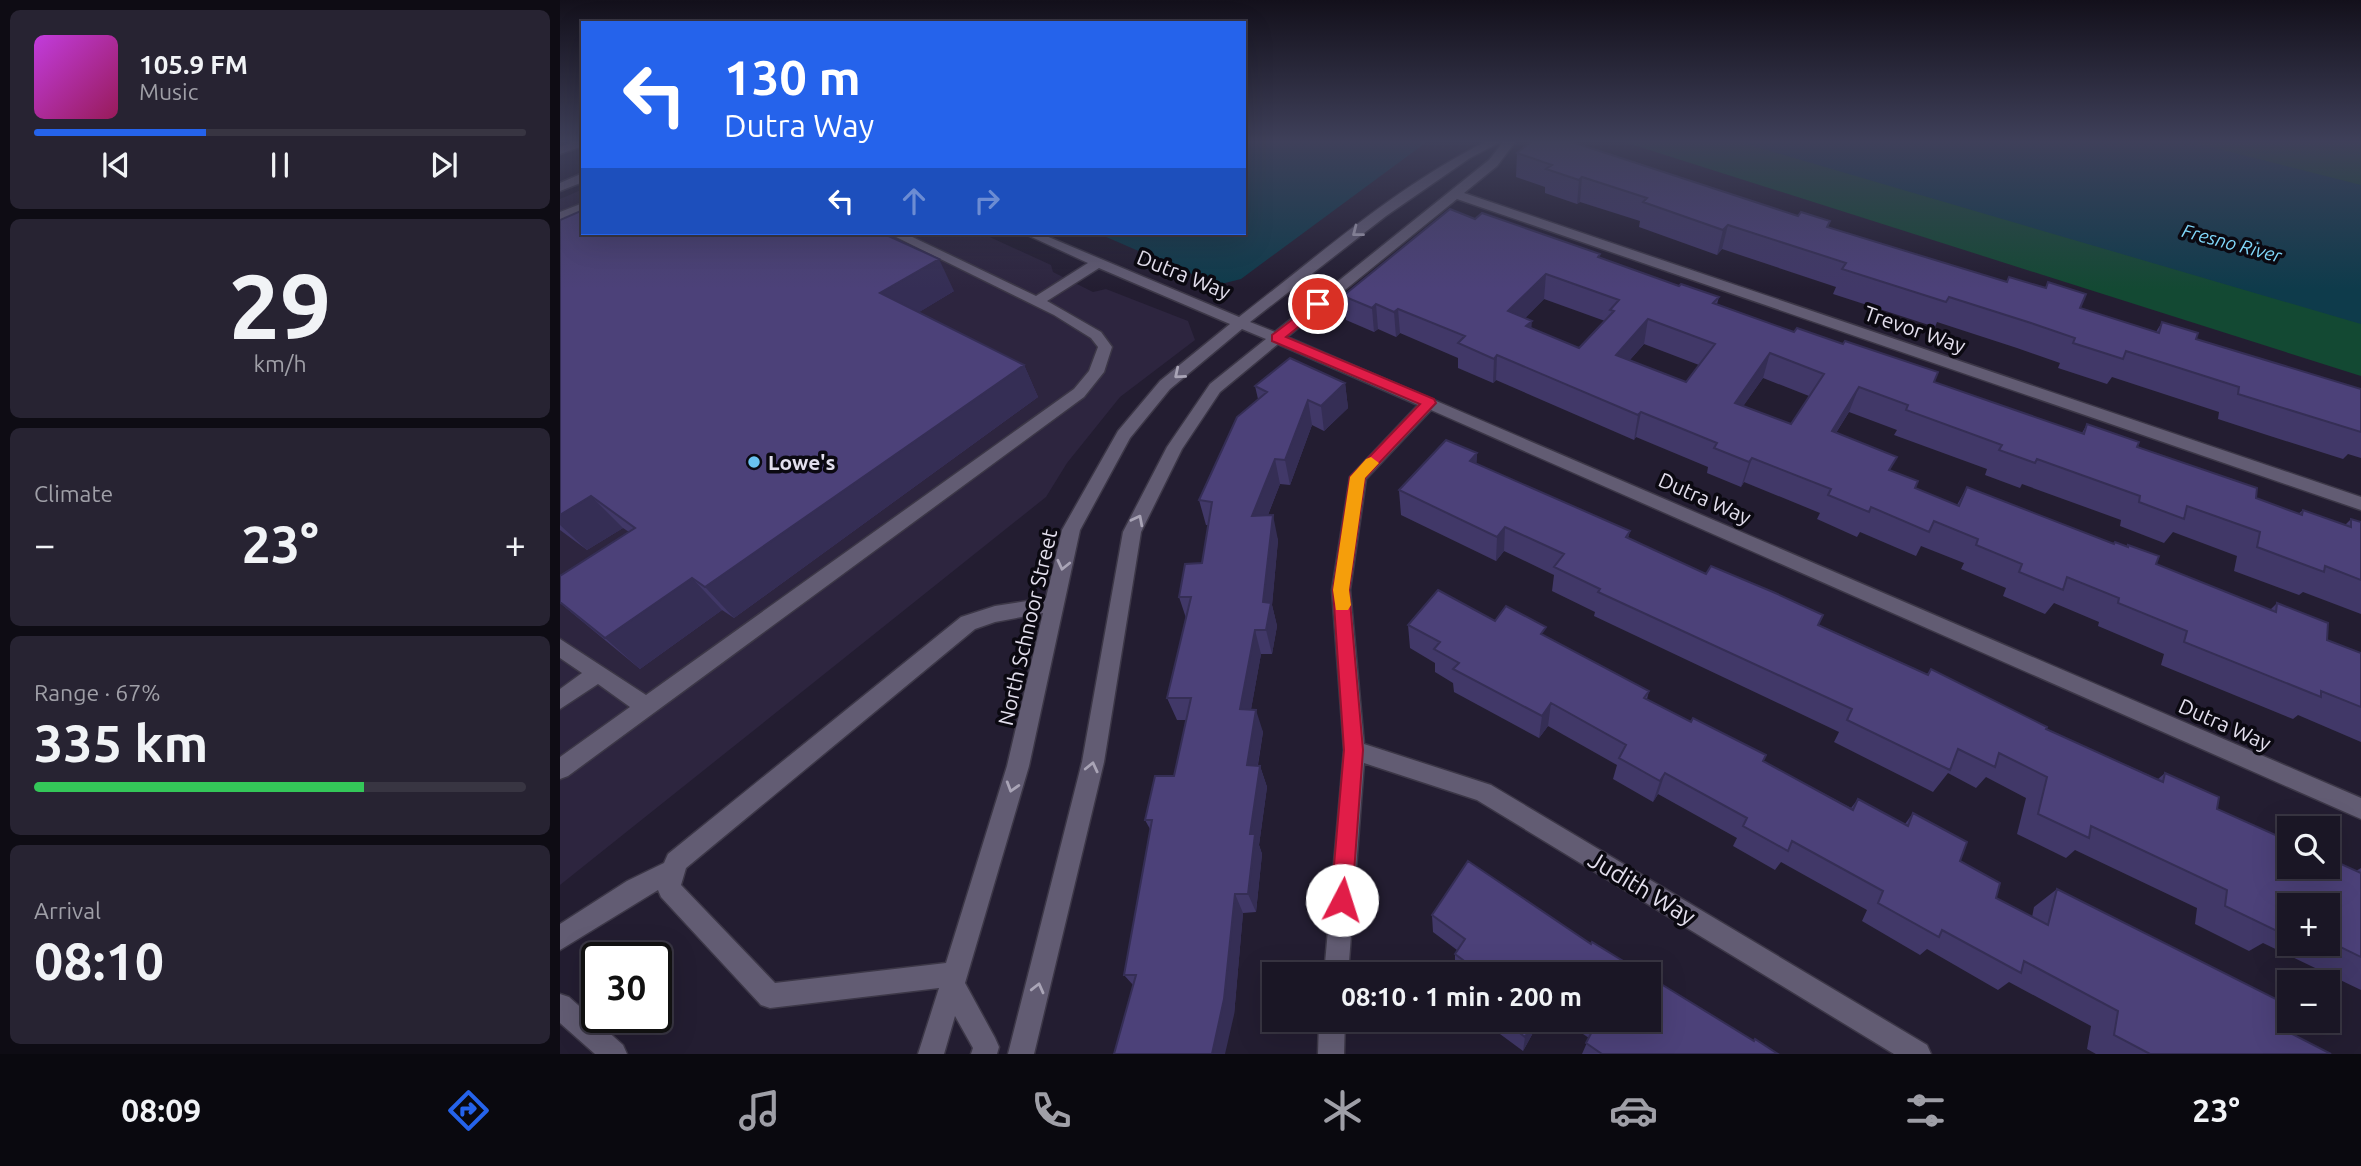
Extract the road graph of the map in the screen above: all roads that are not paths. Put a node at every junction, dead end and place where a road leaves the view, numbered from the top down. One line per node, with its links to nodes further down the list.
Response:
1 (1416, 190): 10 (street, North Schnoor Street, one-way to 10)
2 (1460, 190): 3 (street)
3 (1455, 194): 11 (street); 13 (street, Trevor Way)
4 (581, 208): 5 (street)
5 (560, 217)
6 (898, 235): 9 (street)
7 (1034, 235): 8 (street, Dutra Way)
8 (1097, 263): 9 (street); 10 (street, Dutra Way)
9 (1037, 301): 18 (street)
10 (1241, 322): 11 (street, Dutra Way); 14 (street, North Schnoor Street, one-way to 14)
11 (1276, 338): 12 (street, Dutra Way); 31 (street, one-way to 11)
12 (1429, 403): 19 (street); 21 (street, Dutra Way)
13 (2361, 504)
14 (1054, 604): 22 (street); 25 (street, North Schnoor Street, one-way to 25)
15 (560, 647): 16 (street)
16 (598, 673): 17 (street); 18 (street)
17 (560, 700)
18 (646, 707): 20 (street)
19 (1354, 750): 24 (street); 33 (street, Judith Way)
20 (560, 769)
21 (2361, 809)
22 (674, 870): 23 (street); 25 (street)
23 (560, 938)
24 (1337, 962)
25 (953, 980): 29 (street, North Schnoor Street); 30 (street)
26 (560, 1006): 28 (street)
27 (1332, 1032): 32 (street)
28 (614, 1054)
29 (931, 1054)
30 (984, 1054)
31 (1021, 1054)
32 (1331, 1054)
33 (1918, 1054)

